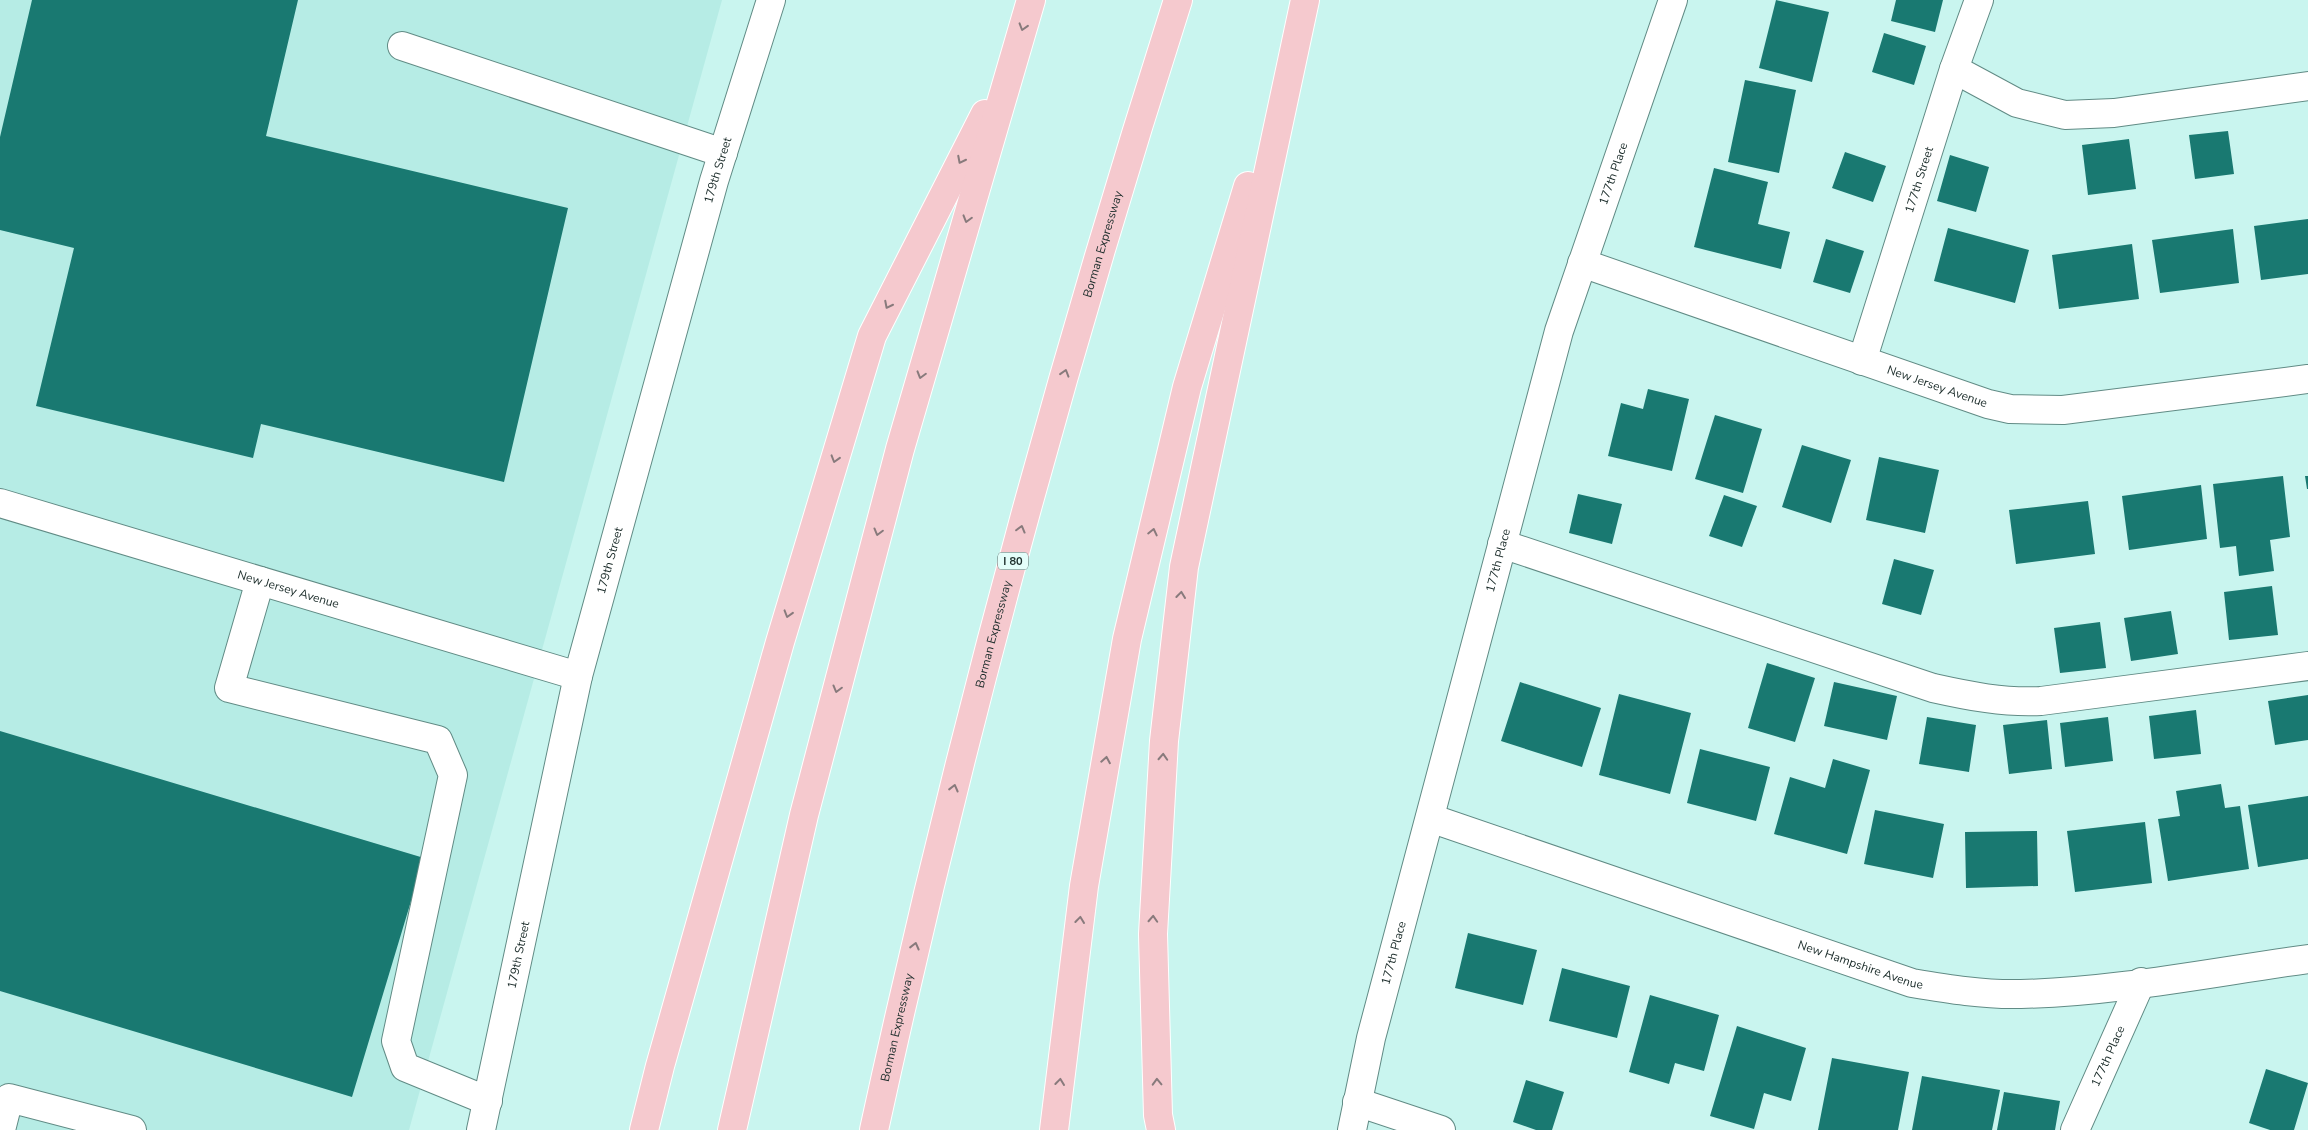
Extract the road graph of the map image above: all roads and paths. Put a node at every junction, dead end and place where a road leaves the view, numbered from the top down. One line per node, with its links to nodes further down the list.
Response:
1 (771, 0): 11 (street, 179th Street)
2 (1032, 0): 8 (highway, one-way to 8)
3 (1178, 0): 30 (highway, Borman Expressway / I 80, one-way to 3)
4 (1674, 0): 12 (street, 177th Place)
5 (1979, 0): 9 (street, 177th Street)
6 (1303, 9): 31 (highway, one-way to 6); 32 (highway, one-way to 6)
7 (402, 46): 11 (street)
8 (1015, 54): 28 (highway, one-way to 28); 29 (highway, one-way to 29)
9 (1954, 69): 10 (street); 13 (street, 177th Street)
10 (2308, 86)
11 (723, 153): 19 (street, 179th Street)
12 (1582, 263): 13 (street, New Jersey Avenue); 16 (street, 177th Place)
13 (1862, 361): 14 (street, New Jersey Avenue)
14 (2308, 379)
15 (0, 504): 17 (street, New Jersey Avenue)
16 (1502, 544): 18 (street); 20 (street, 177th Place)
17 (260, 581): 19 (street, New Jersey Avenue); 23 (street)
18 (2308, 666)
19 (578, 676): 23 (street, 179th Street)
20 (1430, 818): 22 (street, New Hampshire Avenue); 24 (street, 177th Place)
21 (2308, 959): 22 (street, New Hampshire Avenue)
22 (2141, 982): 35 (street, 177th Place)
23 (488, 1101): 27 (street, 179th Street)
24 (1357, 1102): 33 (street, 177th Place); 34 (street)
25 (1, 1130): 26 (street)
26 (132, 1130)
27 (481, 1130)
28 (644, 1130)
29 (732, 1130)
30 (874, 1130)
31 (1054, 1130)
32 (1161, 1130)
33 (1352, 1130)
34 (1440, 1130)
35 (2075, 1130)

